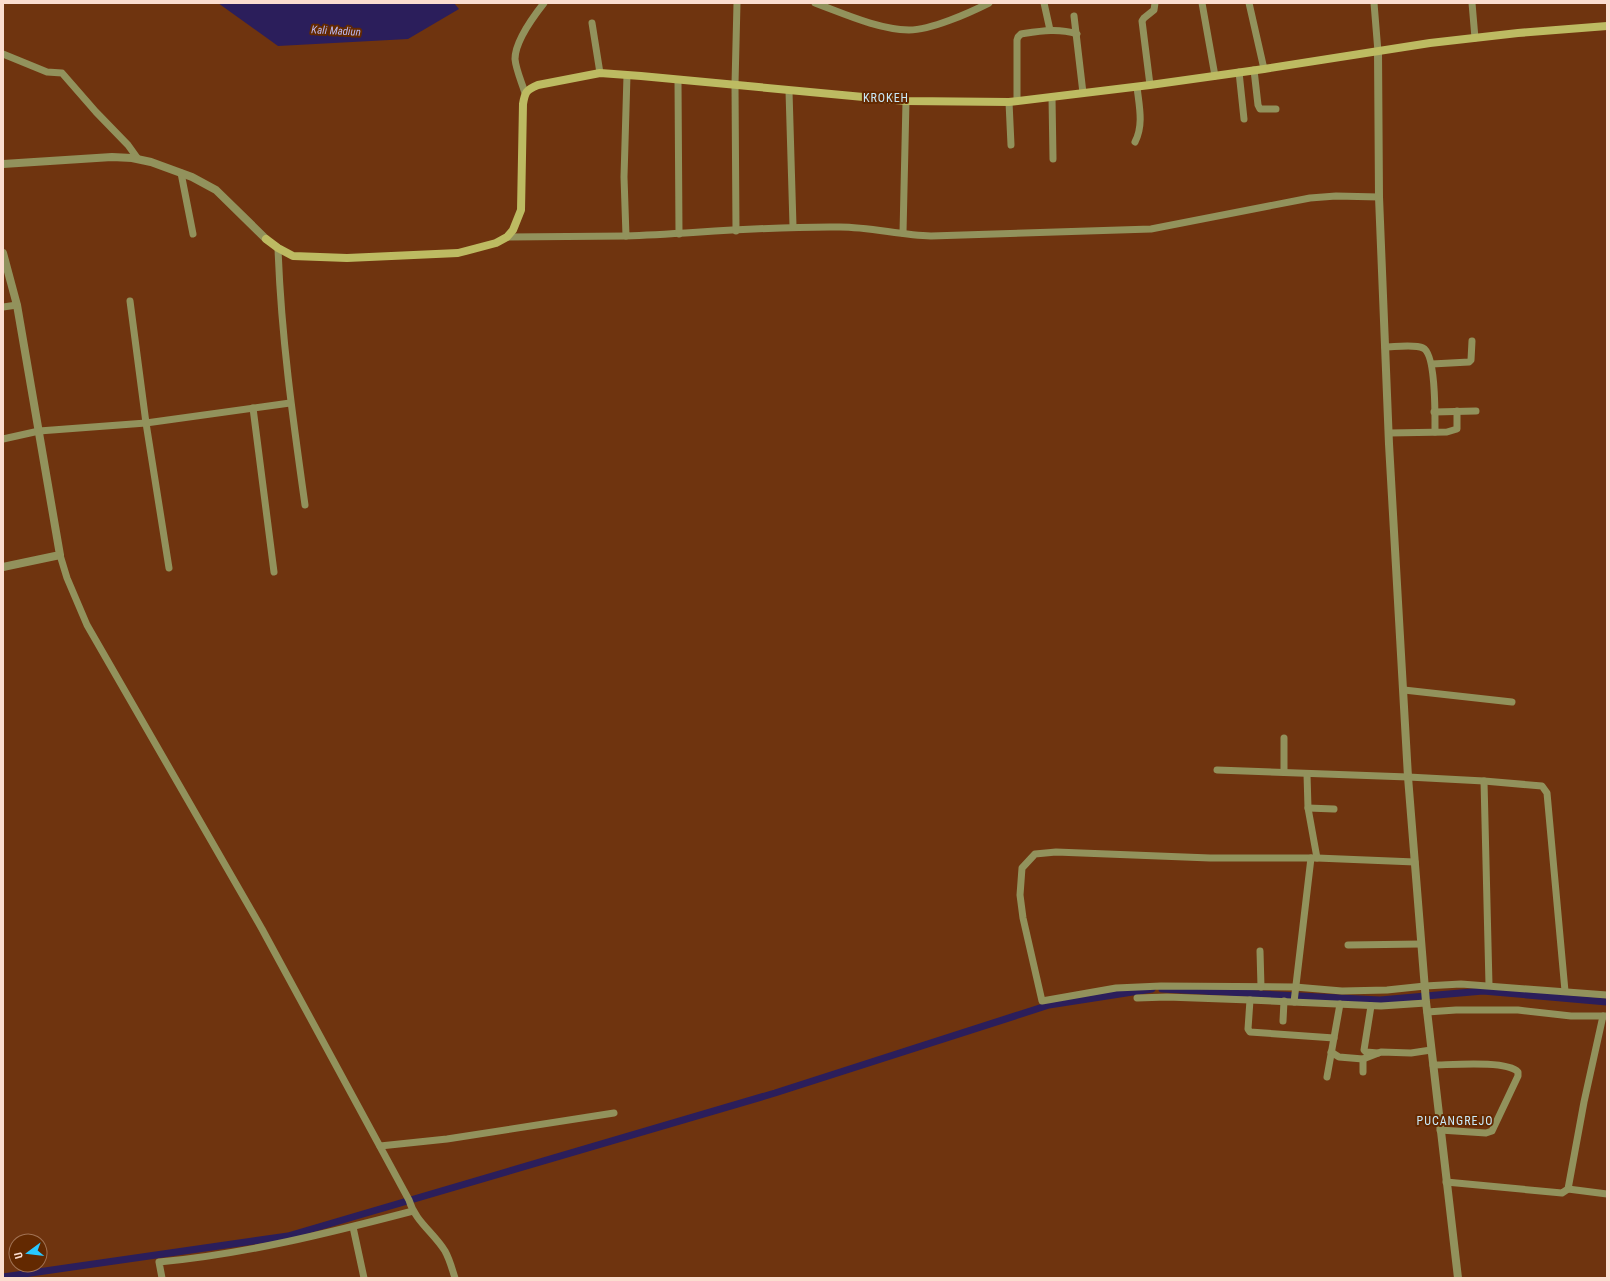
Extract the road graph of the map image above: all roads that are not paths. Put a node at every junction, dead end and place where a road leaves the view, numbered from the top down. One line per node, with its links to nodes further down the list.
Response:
1 (544, 3): 30 (street)
2 (737, 3): 26 (street)
3 (815, 3): 4 (street)
4 (989, 3)
5 (1044, 3): 14 (street)
6 (1155, 3): 27 (street)
7 (1202, 3): 24 (street)
8 (1248, 3): 19 (street)
9 (1374, 3): 17 (street)
10 (1472, 3): 16 (street)
11 (1074, 16): 15 (street)
12 (592, 23): 22 (street)
13 (1607, 26): 16 (main road)
14 (1050, 30): 15 (street); 34 (street)
15 (1076, 34): 31 (street)
16 (1474, 38): 17 (main road)
17 (1378, 52): 19 (main road); 43 (street)
18 (3, 54): 39 (street)
19 (1264, 69): 20 (main road)
20 (1254, 70): 21 (main road); 35 (street)
21 (1239, 72): 24 (main road); 36 (street)
22 (600, 73): 23 (main road); 30 (main road)
23 (627, 75): 25 (main road); 49 (street)
24 (1215, 76): 27 (main road)
25 (678, 80): 26 (main road); 48 (street)
26 (735, 84): 29 (main road); 45 (street)
27 (1150, 85): 28 (main road)
28 (1137, 87): 31 (main road); 37 (street)
29 (789, 91): 33 (main road); 44 (street)
30 (526, 93): 50 (main road)
31 (1083, 93): 32 (main road)
32 (1052, 97): 34 (main road); 40 (street)
33 (906, 101): 34 (main road); 46 (street)
34 (1013, 101): 38 (street)
35 (1276, 109)
36 (1244, 119)
37 (1135, 142)
38 (1011, 145)
39 (138, 159): 41 (street); 42 (street)
40 (1053, 159)
41 (3, 164)
42 (181, 173): 47 (street); 51 (street)
43 (1379, 197): 46 (street); 58 (street)
44 (793, 226): 45 (street); 46 (street)
45 (736, 231): 48 (street)
46 (903, 233)
47 (193, 234)
48 (679, 234): 49 (street)
49 (626, 236): 50 (street)
50 (507, 237): 52 (main road)
51 (266, 239): 52 (main road)
52 (278, 248): 60 (street)
53 (3, 253): 55 (street)
54 (130, 301): 65 (street)
55 (17, 305): 56 (street); 66 (street)
56 (3, 307)
57 (1472, 342): 59 (street)
58 (1385, 347): 59 (street); 68 (street)
59 (1432, 364): 64 (street)
60 (290, 403): 61 (street); 70 (street)
61 (253, 408): 65 (street); 74 (street)
62 (1457, 411): 63 (street); 64 (street); 67 (street)
63 (1476, 411)
64 (1434, 412): 67 (street)
65 (146, 423): 66 (street); 73 (street)
66 (39, 431): 69 (street); 71 (street)
67 (1436, 432): 68 (street)
68 (1389, 433): 75 (street)
69 (3, 439)
70 (306, 505)
71 (60, 555): 72 (street); 115 (street)
72 (3, 567)
73 (169, 568)
74 (274, 572)
75 (1404, 690): 76 (street); 81 (street)
76 (1512, 702)
77 (1284, 738): 79 (street)
78 (1217, 770): 79 (street)
79 (1284, 772): 80 (street)
80 (1307, 774): 81 (street); 83 (street)
81 (1408, 777): 82 (street); 86 (street)
82 (1484, 781): 90 (street); 94 (street)
83 (1308, 808): 84 (street); 85 (street)
84 (1334, 809)
85 (1314, 858): 86 (street); 91 (street); 92 (street)
86 (1414, 862): 87 (street)
87 (1421, 944): 88 (street); 93 (street)
88 (1348, 945)
89 (1260, 951): 91 (street)
90 (1489, 985): 93 (street); 94 (street)
91 (1261, 987): 92 (street)
92 (1295, 987): 93 (street); 99 (street)
93 (1425, 987): 102 (street)
94 (1565, 991): 95 (street)
95 (1607, 995)
96 (1137, 998): 97 (street)
97 (1250, 1000): 98 (street); 105 (street)
98 (1284, 1001): 99 (street); 104 (street)
99 (1294, 1002): 100 (street)
100 (1340, 1004): 101 (street); 105 (street)
101 (1371, 1006): 102 (street); 108 (street)
102 (1426, 1006): 103 (street); 106 (street)
103 (1605, 1016): 117 (street)
104 (1283, 1021)
105 (1334, 1038): 107 (street)
106 (1431, 1050): 108 (street); 110 (street)
107 (1331, 1052): 109 (street); 112 (street)
108 (1379, 1054): 109 (street)
109 (1363, 1059): 111 (street)
110 (1433, 1065): 114 (street); 114 (street)
111 (1363, 1072)
112 (1327, 1076)
113 (614, 1114): 115 (street)
114 (1440, 1130): 116 (street)
115 (380, 1146): 119 (street)
116 (1446, 1182): 117 (street); 124 (street)
117 (1568, 1189): 118 (street)
118 (1607, 1194)
119 (412, 1210): 120 (street); 123 (street)
120 (353, 1227): 121 (street); 122 (street)
121 (162, 1278)
122 (364, 1278)
123 (455, 1278)
124 (1458, 1278)

